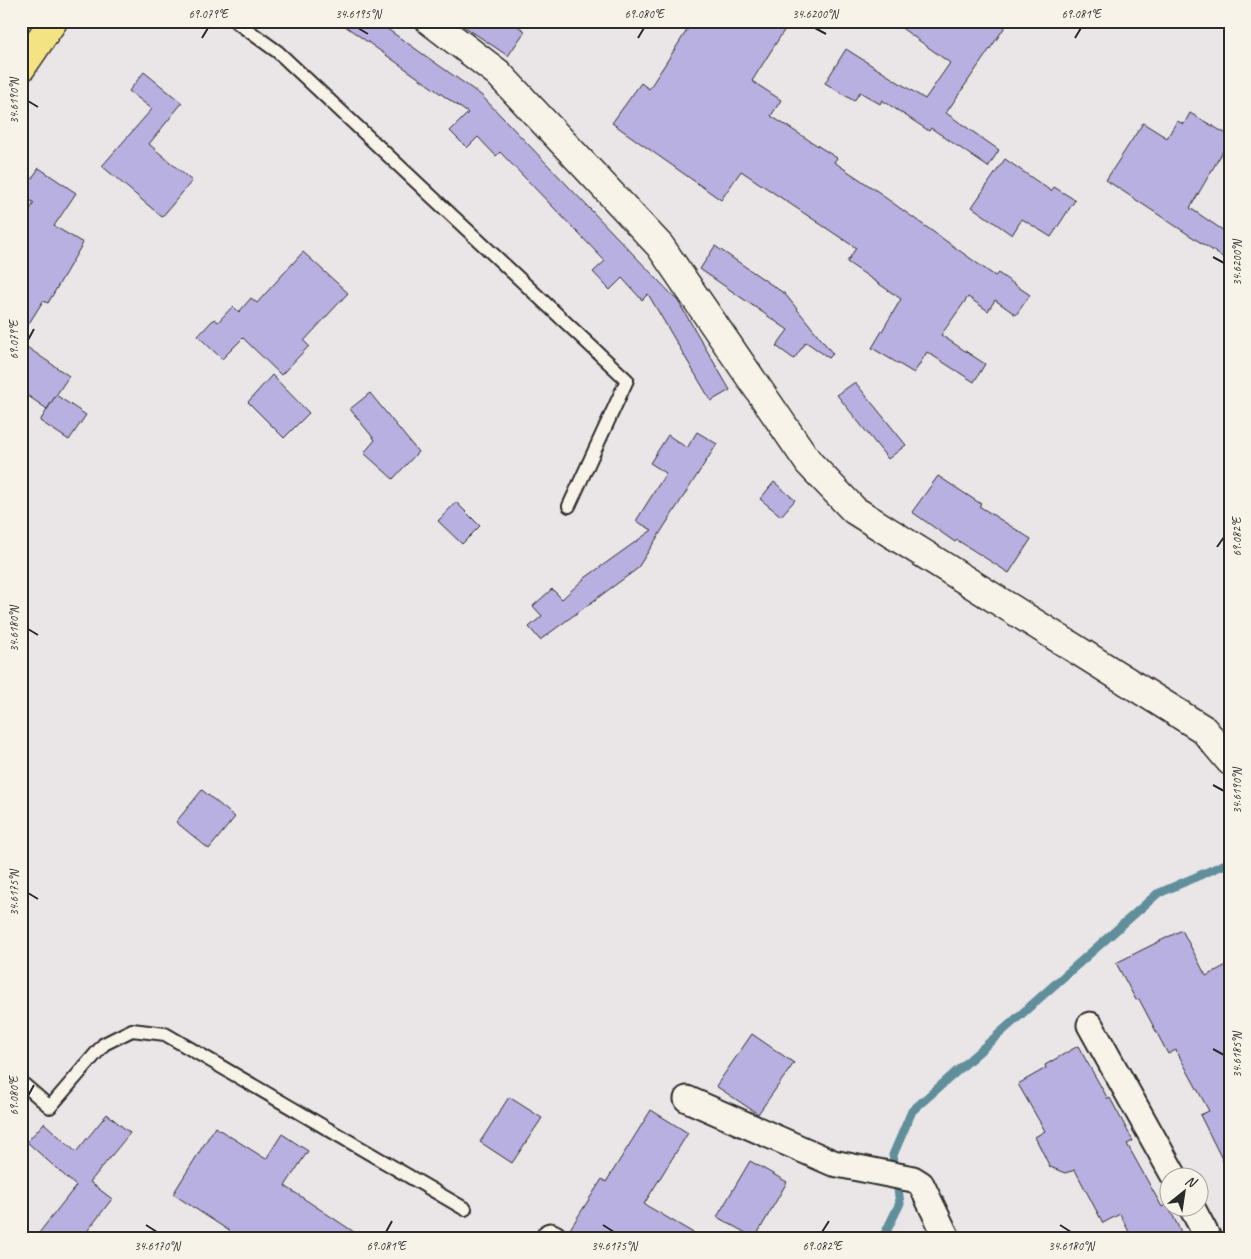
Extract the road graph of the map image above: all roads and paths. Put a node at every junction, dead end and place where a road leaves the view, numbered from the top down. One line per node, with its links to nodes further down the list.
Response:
1 (53, 21): 4 (highway)
2 (235, 21): 5 (lane)
3 (430, 21): 6 (street)
4 (21, 68)
5 (569, 506)
6 (1230, 761)
7 (1090, 1026): 10 (street)
8 (21, 1082): 11 (lane)
9 (687, 1099): 13 (street)
10 (1168, 1166)
11 (464, 1209)
12 (1196, 1216): 14 (street)
13 (947, 1238)
14 (1208, 1238)

